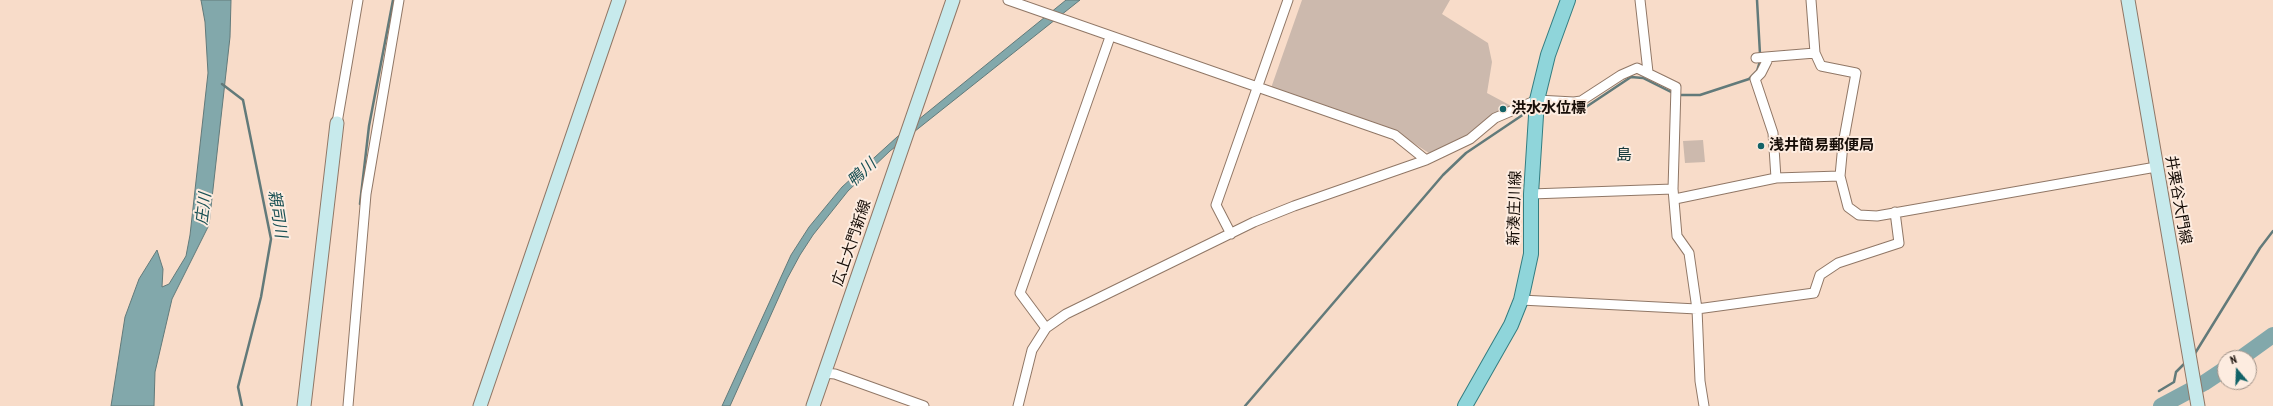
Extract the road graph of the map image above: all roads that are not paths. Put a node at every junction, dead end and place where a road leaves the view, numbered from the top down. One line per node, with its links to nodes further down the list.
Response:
1 (358, 0): 18 (street)
2 (399, 0): 33 (street)
3 (619, 0): 34 (main road)
4 (952, 0): 31 (main road, 広上大門新線)
5 (1008, 0): 11 (street)
6 (1288, 0): 16 (street)
7 (1568, 0): 17 (main road, 新湊庄川線)
8 (1640, 0): 15 (street)
9 (1810, 0): 12 (street)
10 (2128, 0): 20 (main road, 井栗谷大門線)
11 (1110, 37): 16 (street); 30 (street)
12 (1815, 53): 13 (street); 21 (street)
13 (1766, 57): 14 (street); 22 (street)
14 (1756, 58)
15 (1648, 72): 17 (street); 23 (street)
16 (1258, 87): 19 (street); 27 (street)
17 (1537, 100): 19 (street); 24 (main road, 新湊庄川線)
18 (337, 123): 32 (main road)
19 (1426, 160): 27 (street)
20 (2156, 167): 26 (street); 40 (main road, 井栗谷大門線)
21 (1840, 176): 22 (street); 26 (street)
22 (1776, 178): 25 (street)
23 (1673, 189): 24 (street); 25 (street)
24 (1531, 194): 28 (main road, 新湊庄川線)
25 (1675, 199): 29 (street)
26 (1896, 212): 29 (street)
27 (1230, 234): 30 (street)
28 (1521, 300): 29 (street); 38 (main road, 新湊庄川線)
29 (1697, 308): 39 (street)
30 (1046, 328): 37 (street)
31 (823, 373): 35 (main road, 広上大門新線); 36 (street)
32 (304, 406)
33 (348, 406)
34 (480, 406)
35 (813, 406)
36 (924, 406)
37 (1018, 406)
38 (1465, 406)
39 (1704, 406)
40 (2198, 406)

